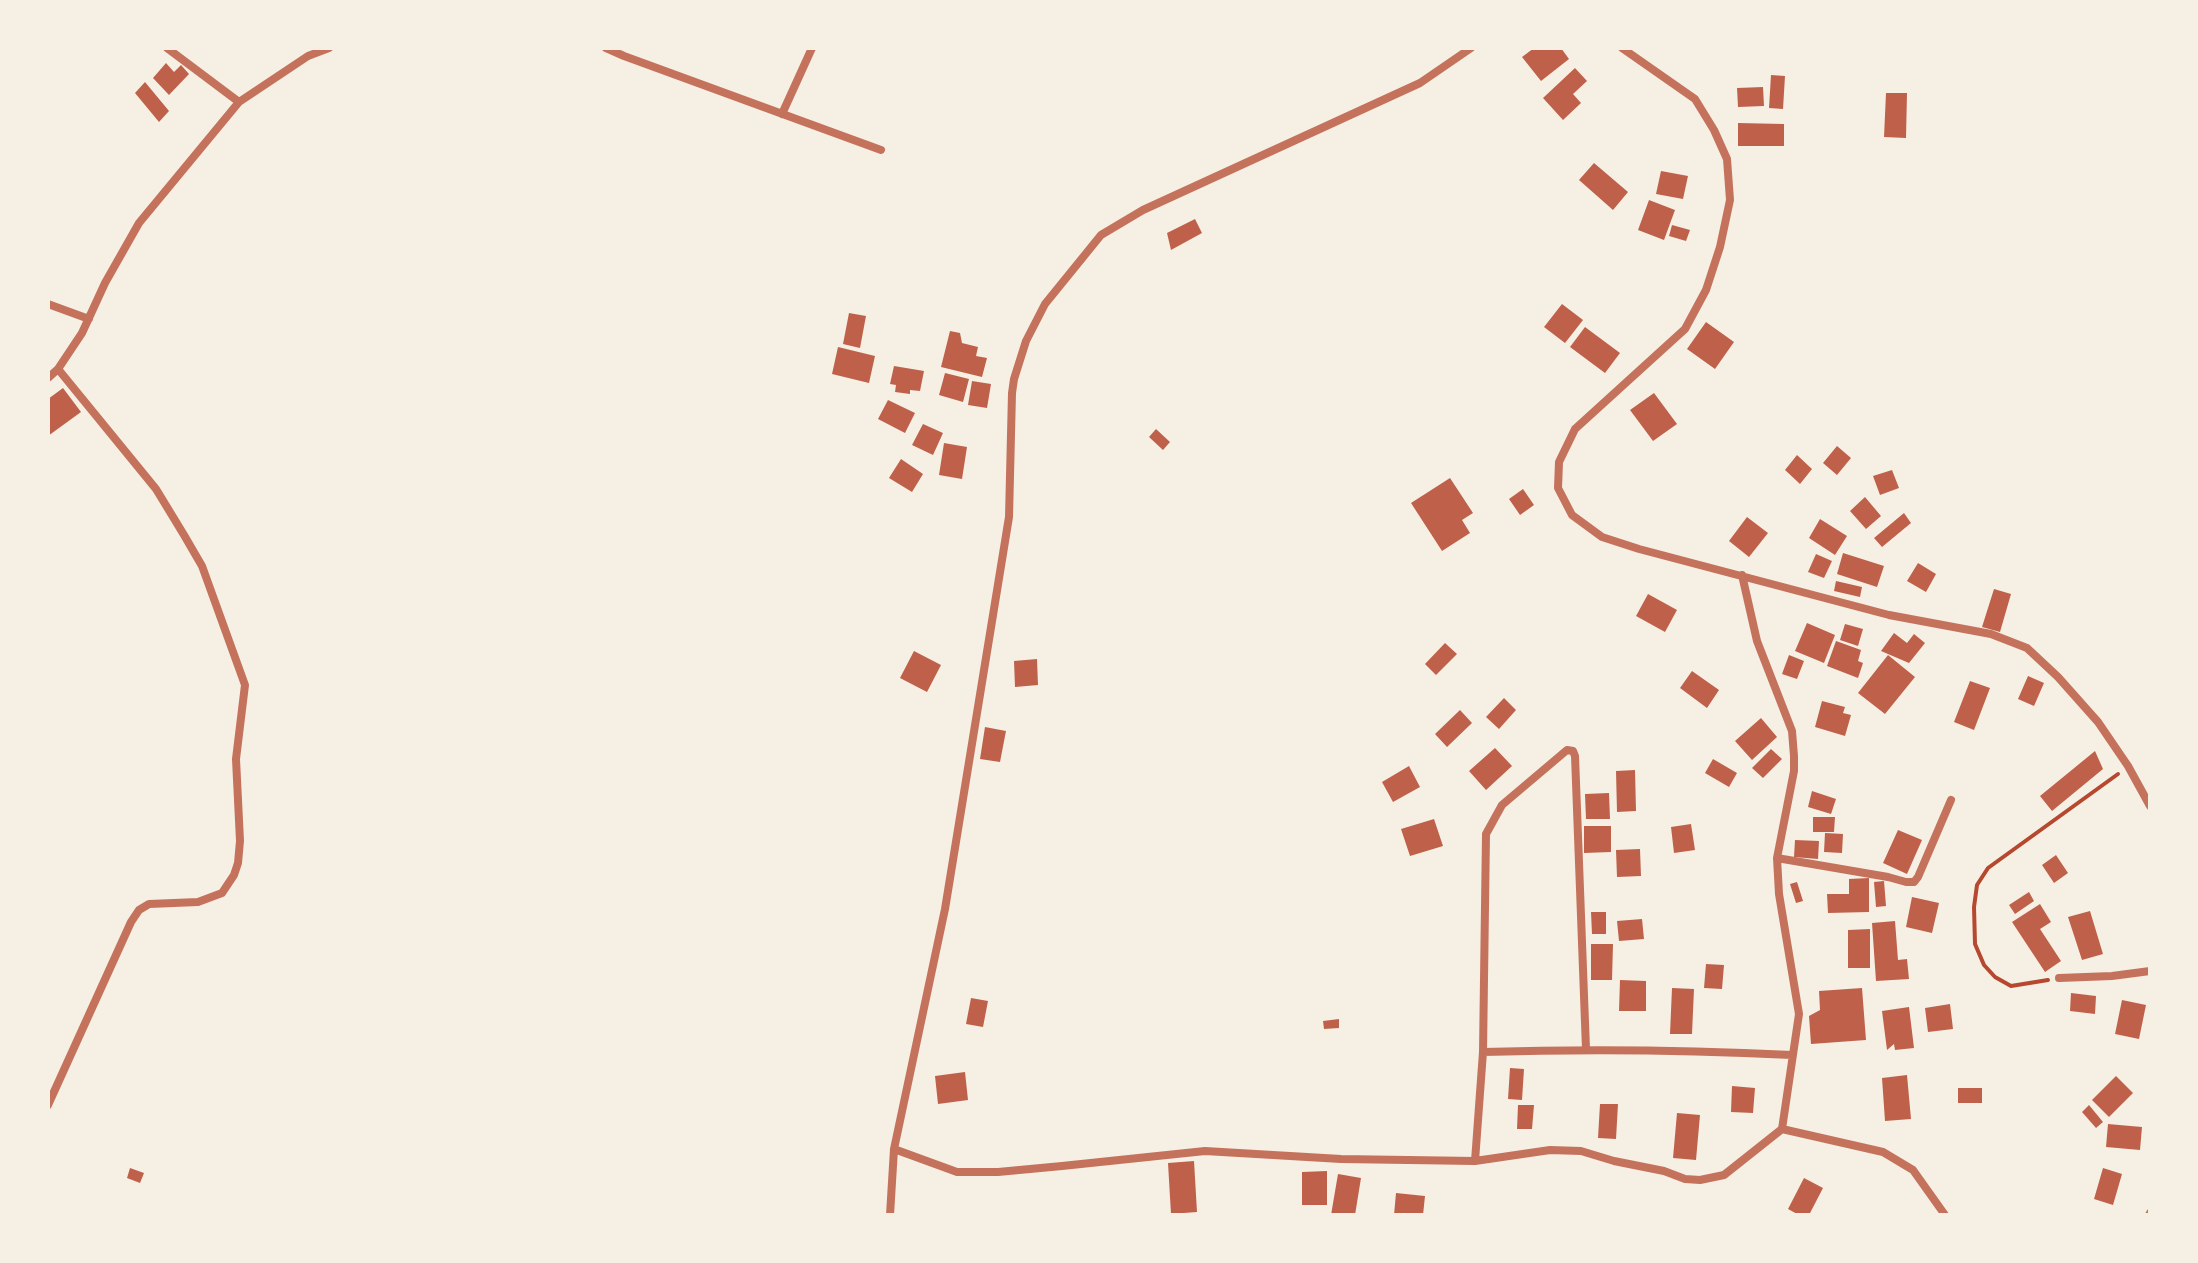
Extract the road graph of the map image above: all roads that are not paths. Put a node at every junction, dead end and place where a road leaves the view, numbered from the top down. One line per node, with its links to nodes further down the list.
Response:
1 (167, 48): 7 (street)
2 (329, 48): 7 (street)
3 (606, 48): 8 (street)
4 (812, 48): 8 (street)
5 (1471, 48): 25 (street)
6 (1622, 48): 14 (street)
7 (239, 102): 11 (street)
8 (782, 114): 9 (street)
9 (881, 150)
10 (48, 304): 11 (street)
11 (89, 319): 12 (street)
12 (58, 369): 13 (street); 23 (street)
13 (48, 378)
14 (1742, 575): 16 (street); 17 (street)
15 (1951, 800): 17 (street)
16 (2150, 806)
17 (1777, 858): 22 (street)
18 (2150, 971): 19 (street)
19 (2059, 978)
20 (1586, 1049): 21 (street); 21 (street); 22 (street)
21 (1483, 1052): 26 (street)
22 (1792, 1055): 24 (street)
23 (48, 1105)
24 (1782, 1129): 26 (street); 28 (street)
25 (894, 1149): 26 (street); 27 (street)
26 (1475, 1161)
27 (890, 1215)
28 (1945, 1215)

